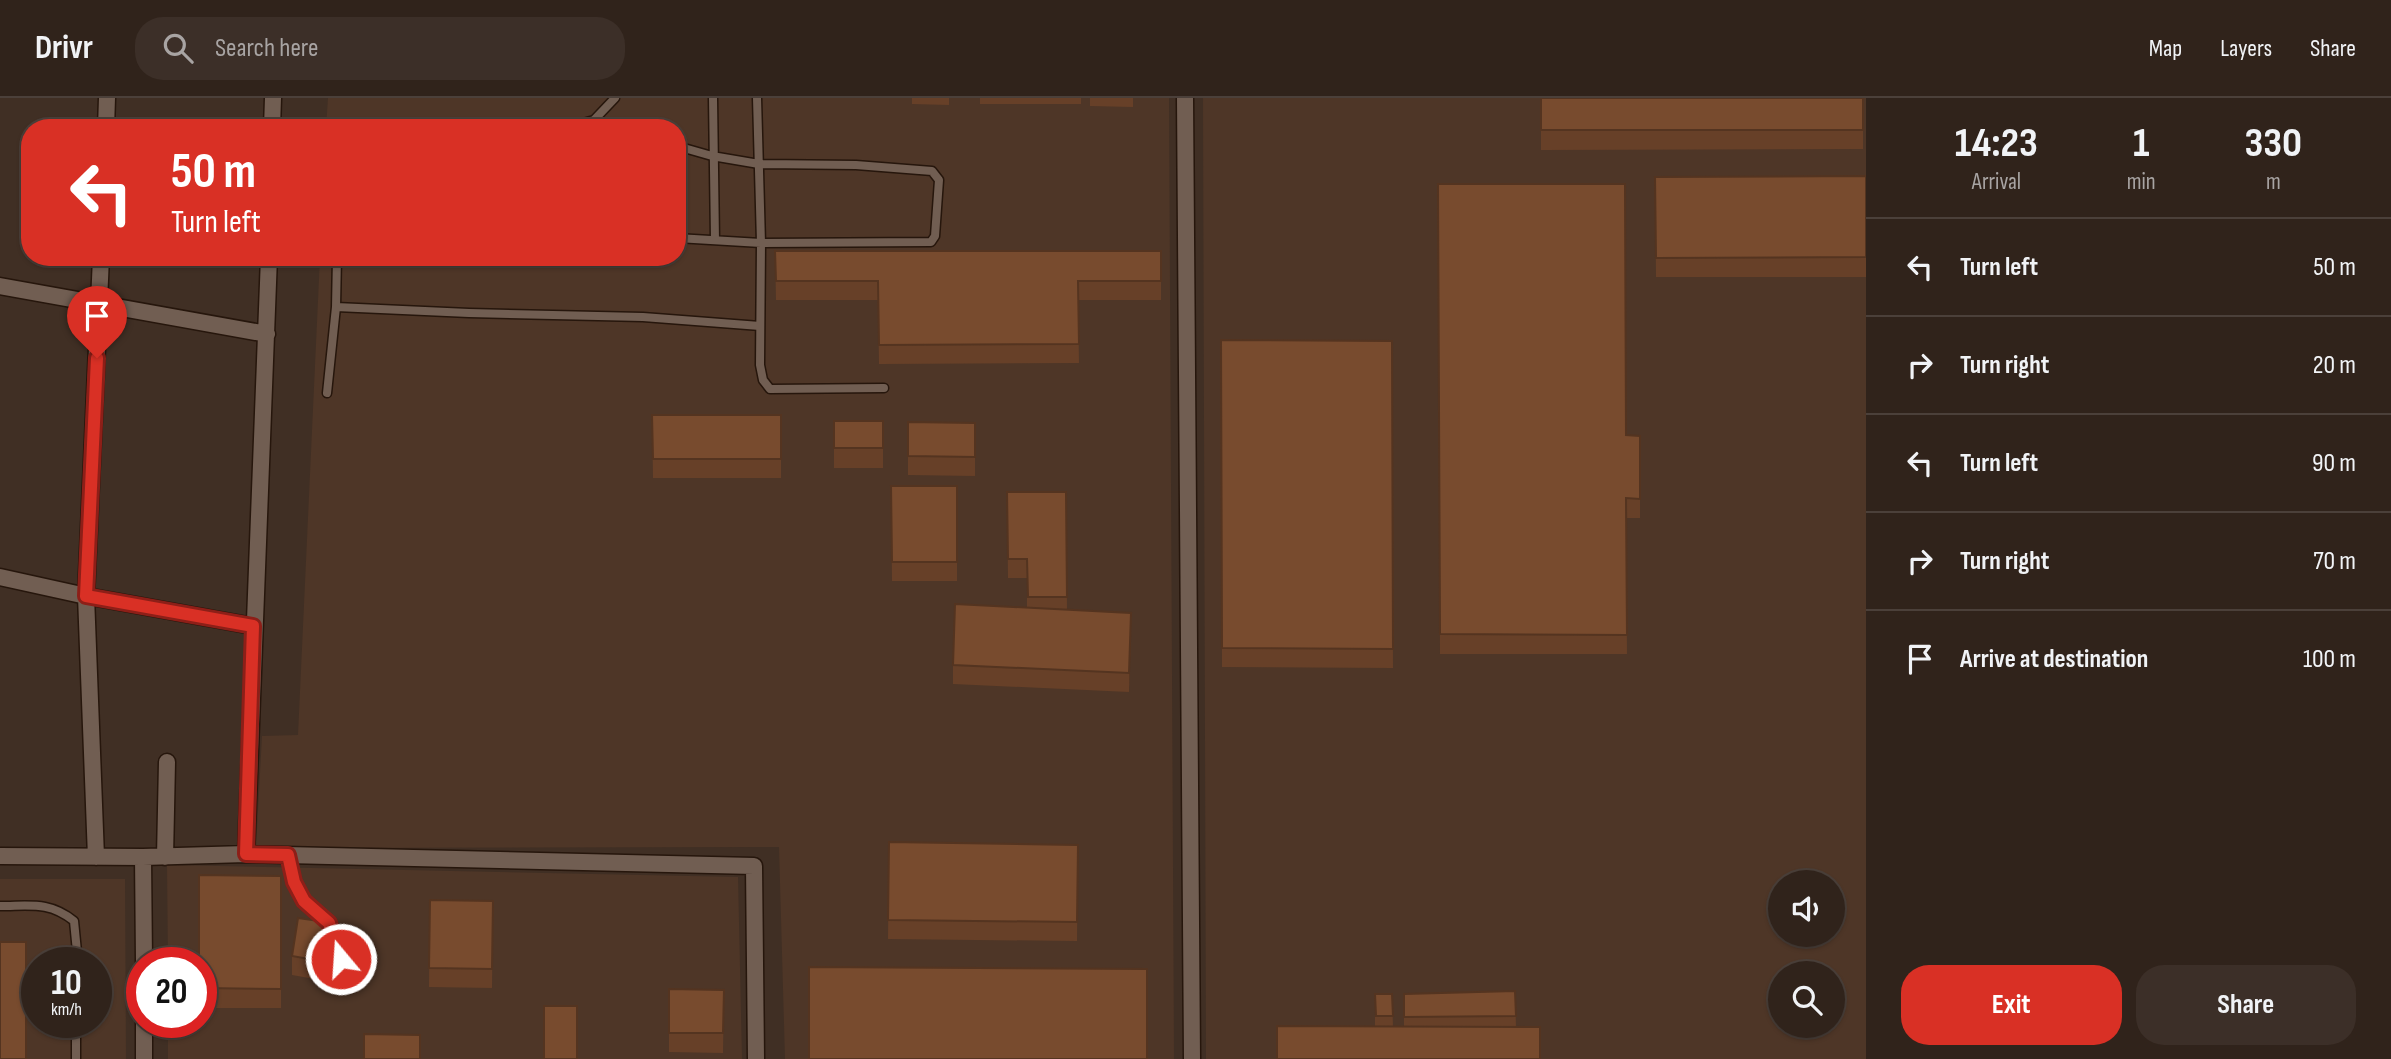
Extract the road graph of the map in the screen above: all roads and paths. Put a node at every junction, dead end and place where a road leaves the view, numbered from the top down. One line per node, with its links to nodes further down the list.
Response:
1 (107, 98): 7 (street)
2 (273, 98): 8 (street)
3 (615, 98): 9 (lane)
4 (713, 98): 11 (lane)
5 (757, 98): 12 (lane)
6 (1185, 98): 45 (street)
7 (106, 119)
8 (272, 119)
9 (595, 119)
10 (686, 148): 11 (lane)
11 (712, 156): 12 (lane); 14 (lane)
12 (759, 164): 15 (lane); 15 (lane)
13 (686, 238): 14 (lane)
14 (715, 240): 15 (lane)
15 (761, 243): 22 (lane)
16 (102, 266): 20 (street)
17 (269, 266): 23 (street)
18 (337, 266): 21 (lane)
19 (0, 286): 20 (street)
20 (100, 304): 23 (street); 27 (street)
21 (336, 307): 22 (lane); 25 (lane)
22 (760, 326): 24 (lane)
23 (267, 334): 28 (street)
24 (884, 388)
25 (327, 393)
26 (0, 578): 27 (street)
27 (86, 596): 28 (street); 34 (street)
28 (253, 626): 30 (street)
29 (167, 762): 33 (street)
30 (246, 854): 31 (street); 33 (street)
31 (288, 855): 39 (lane); 44 (street)
32 (0, 856): 34 (street)
33 (165, 856): 35 (street)
34 (96, 857): 35 (street)
35 (143, 857): 38 (street)
36 (0, 906): 37 (lane)
37 (78, 947)
38 (144, 947)
39 (347, 977)
40 (76, 1038): 42 (lane)
41 (144, 1038): 43 (street)
42 (76, 1059)
43 (144, 1059)
44 (756, 1059)
45 (1192, 1059)

